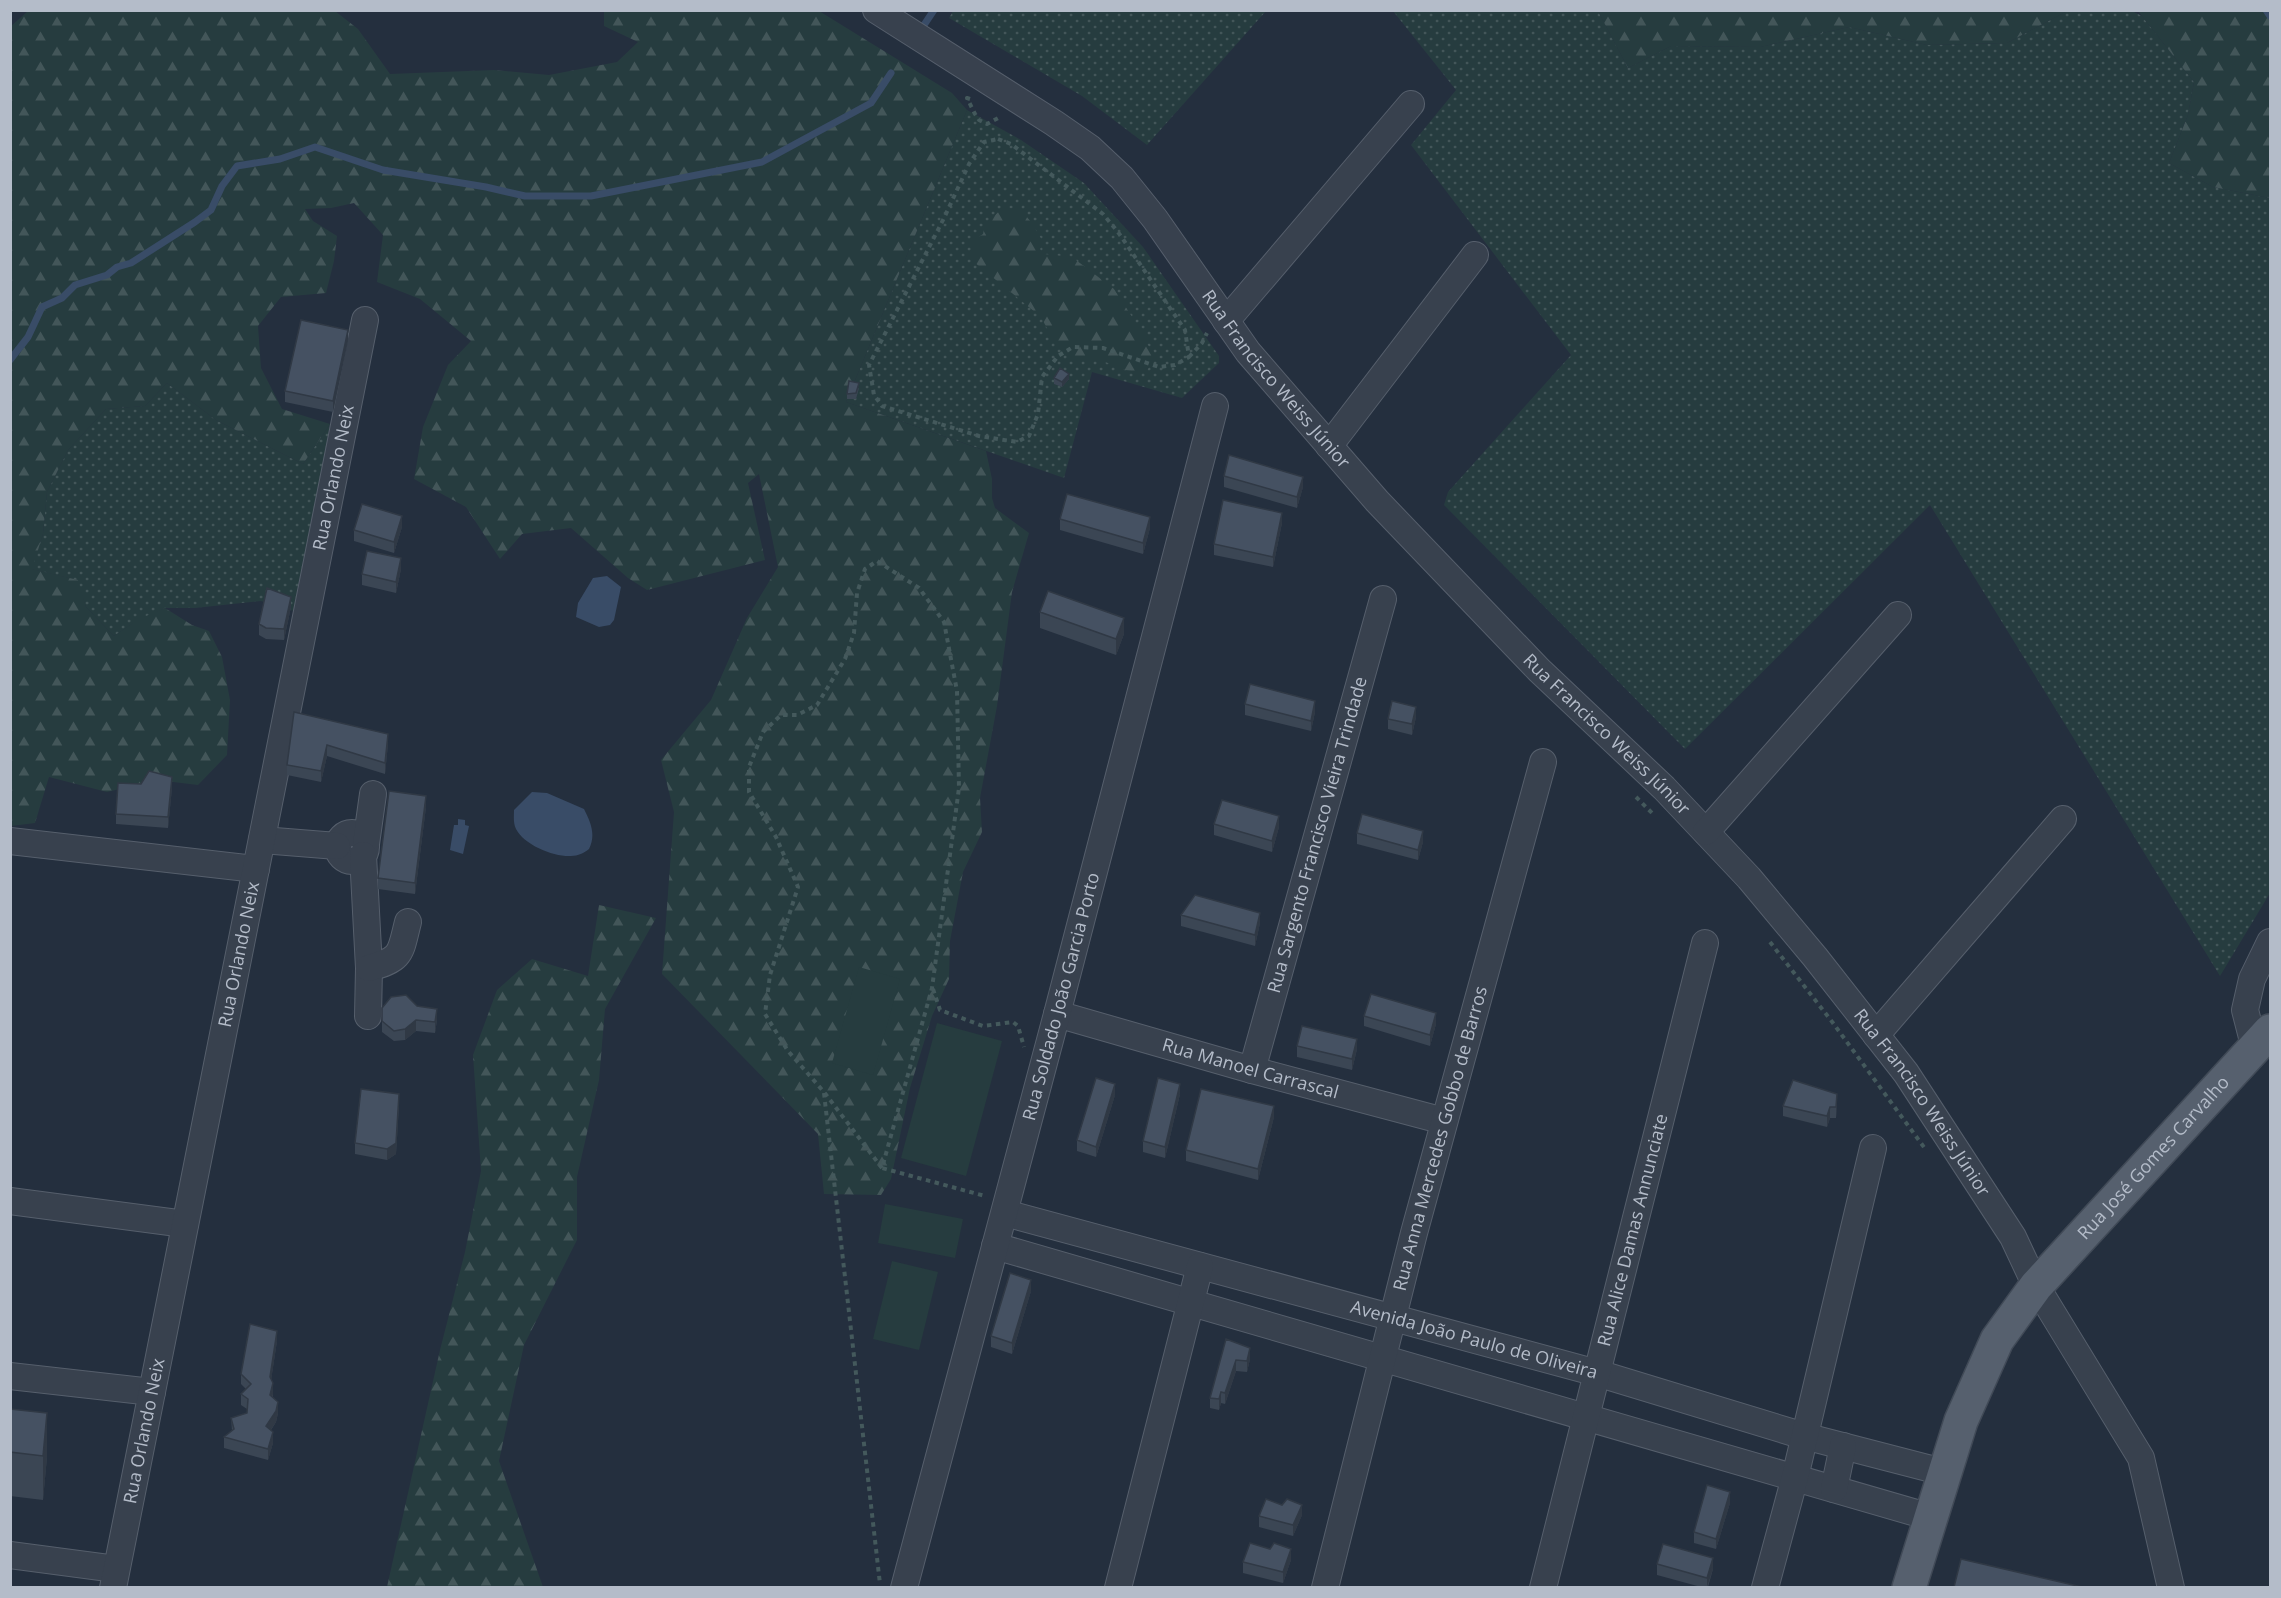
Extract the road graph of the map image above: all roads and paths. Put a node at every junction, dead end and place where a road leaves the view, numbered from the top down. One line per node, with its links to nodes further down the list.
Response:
1 (876, 10): 6 (street, Rua Francisco Weiss Júnior)
2 (1411, 104): 6 (street)
3 (1052, 177): 3 (path)
4 (1475, 255): 8 (street)
5 (366, 320): 15 (street, Rua Orlando Neix)
6 (1226, 321): 8 (street, Rua Francisco Weiss Júnior)
7 (1215, 406): 24 (street, Rua Soldado João Garcia Porto)
8 (1329, 446): 14 (street, Rua Francisco Weiss Júnior)
9 (1383, 599): 29 (street, Rua Sargento Francisco Vieira Trindade)
10 (1898, 615): 14 (street)
11 (1543, 762): 31 (street, Rua Anna Mercedes Gobbo de Barros)
12 (373, 794): 17 (street)
13 (2063, 819): 26 (street)
14 (1706, 831): 26 (street, Rua Francisco Weiss Júnior)
15 (262, 840): 17 (street); 18 (street, Rua Orlando Neix)
16 (10, 841): 18 (street)
17 (365, 850): 22 (street)
18 (256, 869): 36 (street, Rua Orlando Neix)
19 (408, 922): 22 (street)
20 (2271, 942): 27 (street)
21 (1705, 943): 43 (street, Rua Alice Damas Annunciate)
22 (369, 968): 25 (street)
23 (932, 988): 28 (path); 30 (path); 33 (path)
24 (1057, 1014): 29 (street, Rua Manoel Carrascal); 35 (street, Rua Soldado João Garcia Porto)
25 (368, 1016)
26 (1876, 1035): 39 (street, Rua Francisco Weiss Júnior)
27 (2263, 1040): 39 (main road, Rua José Gomes Carvalho)
28 (1027, 1056)
29 (1252, 1070): 31 (street, Rua Manoel Carrascal)
30 (824, 1092): 33 (path); 55 (path)
31 (1444, 1121): 41 (street, Rua Anna Mercedes Gobbo de Barros)
32 (1873, 1148): 47 (street)
33 (882, 1168): 35 (path)
34 (10, 1201): 36 (street)
35 (1006, 1208): 37 (street, Rua Soldado João Garcia Porto); 38 (street, Avenida João Paulo de Oliveira)
36 (185, 1224): 45 (street, Rua Orlando Neix)
37 (995, 1246): 40 (street); 56 (street, Rua Soldado João Garcia Porto)
38 (1200, 1266): 40 (street); 41 (street, Avenida João Paulo de Oliveira)
39 (2036, 1286): 49 (main road, Rua José Gomes Carvalho); 62 (street, Rua Francisco Weiss Júnior)
40 (1190, 1301): 42 (street); 57 (street)
41 (1391, 1318): 42 (street, Rua Anna Mercedes Gobbo de Barros); 43 (street, Avenida João Paulo de Oliveira)
42 (1382, 1357): 46 (street); 58 (street, Rua Anna Mercedes Gobbo de Barros)
43 (1597, 1373): 46 (street, Rua Alice Damas Annunciate); 47 (street, Avenida João Paulo de Oliveira)
44 (10, 1376): 45 (street)
45 (152, 1392): 54 (street, Rua Orlando Neix)
46 (1586, 1417): 50 (street); 59 (street, Rua Alice Damas Annunciate)
47 (1803, 1442): 48 (street, Avenida João Paulo de Oliveira); 50 (street)
48 (1843, 1446): 49 (street, Avenida João Paulo de Oliveira); 51 (street)
49 (1943, 1472): 52 (main road, Rua José Gomes Carvalho)
50 (1795, 1477): 51 (street); 60 (street)
51 (1834, 1489): 52 (street)
52 (1930, 1516): 61 (main road, Rua José Gomes Carvalho)
53 (10, 1555): 54 (street)
54 (114, 1578)
55 (880, 1587)
56 (904, 1587)
57 (1118, 1587)
58 (1325, 1587)
59 (1543, 1587)
60 (1765, 1587)
61 (1910, 1587)
62 (2171, 1587)

